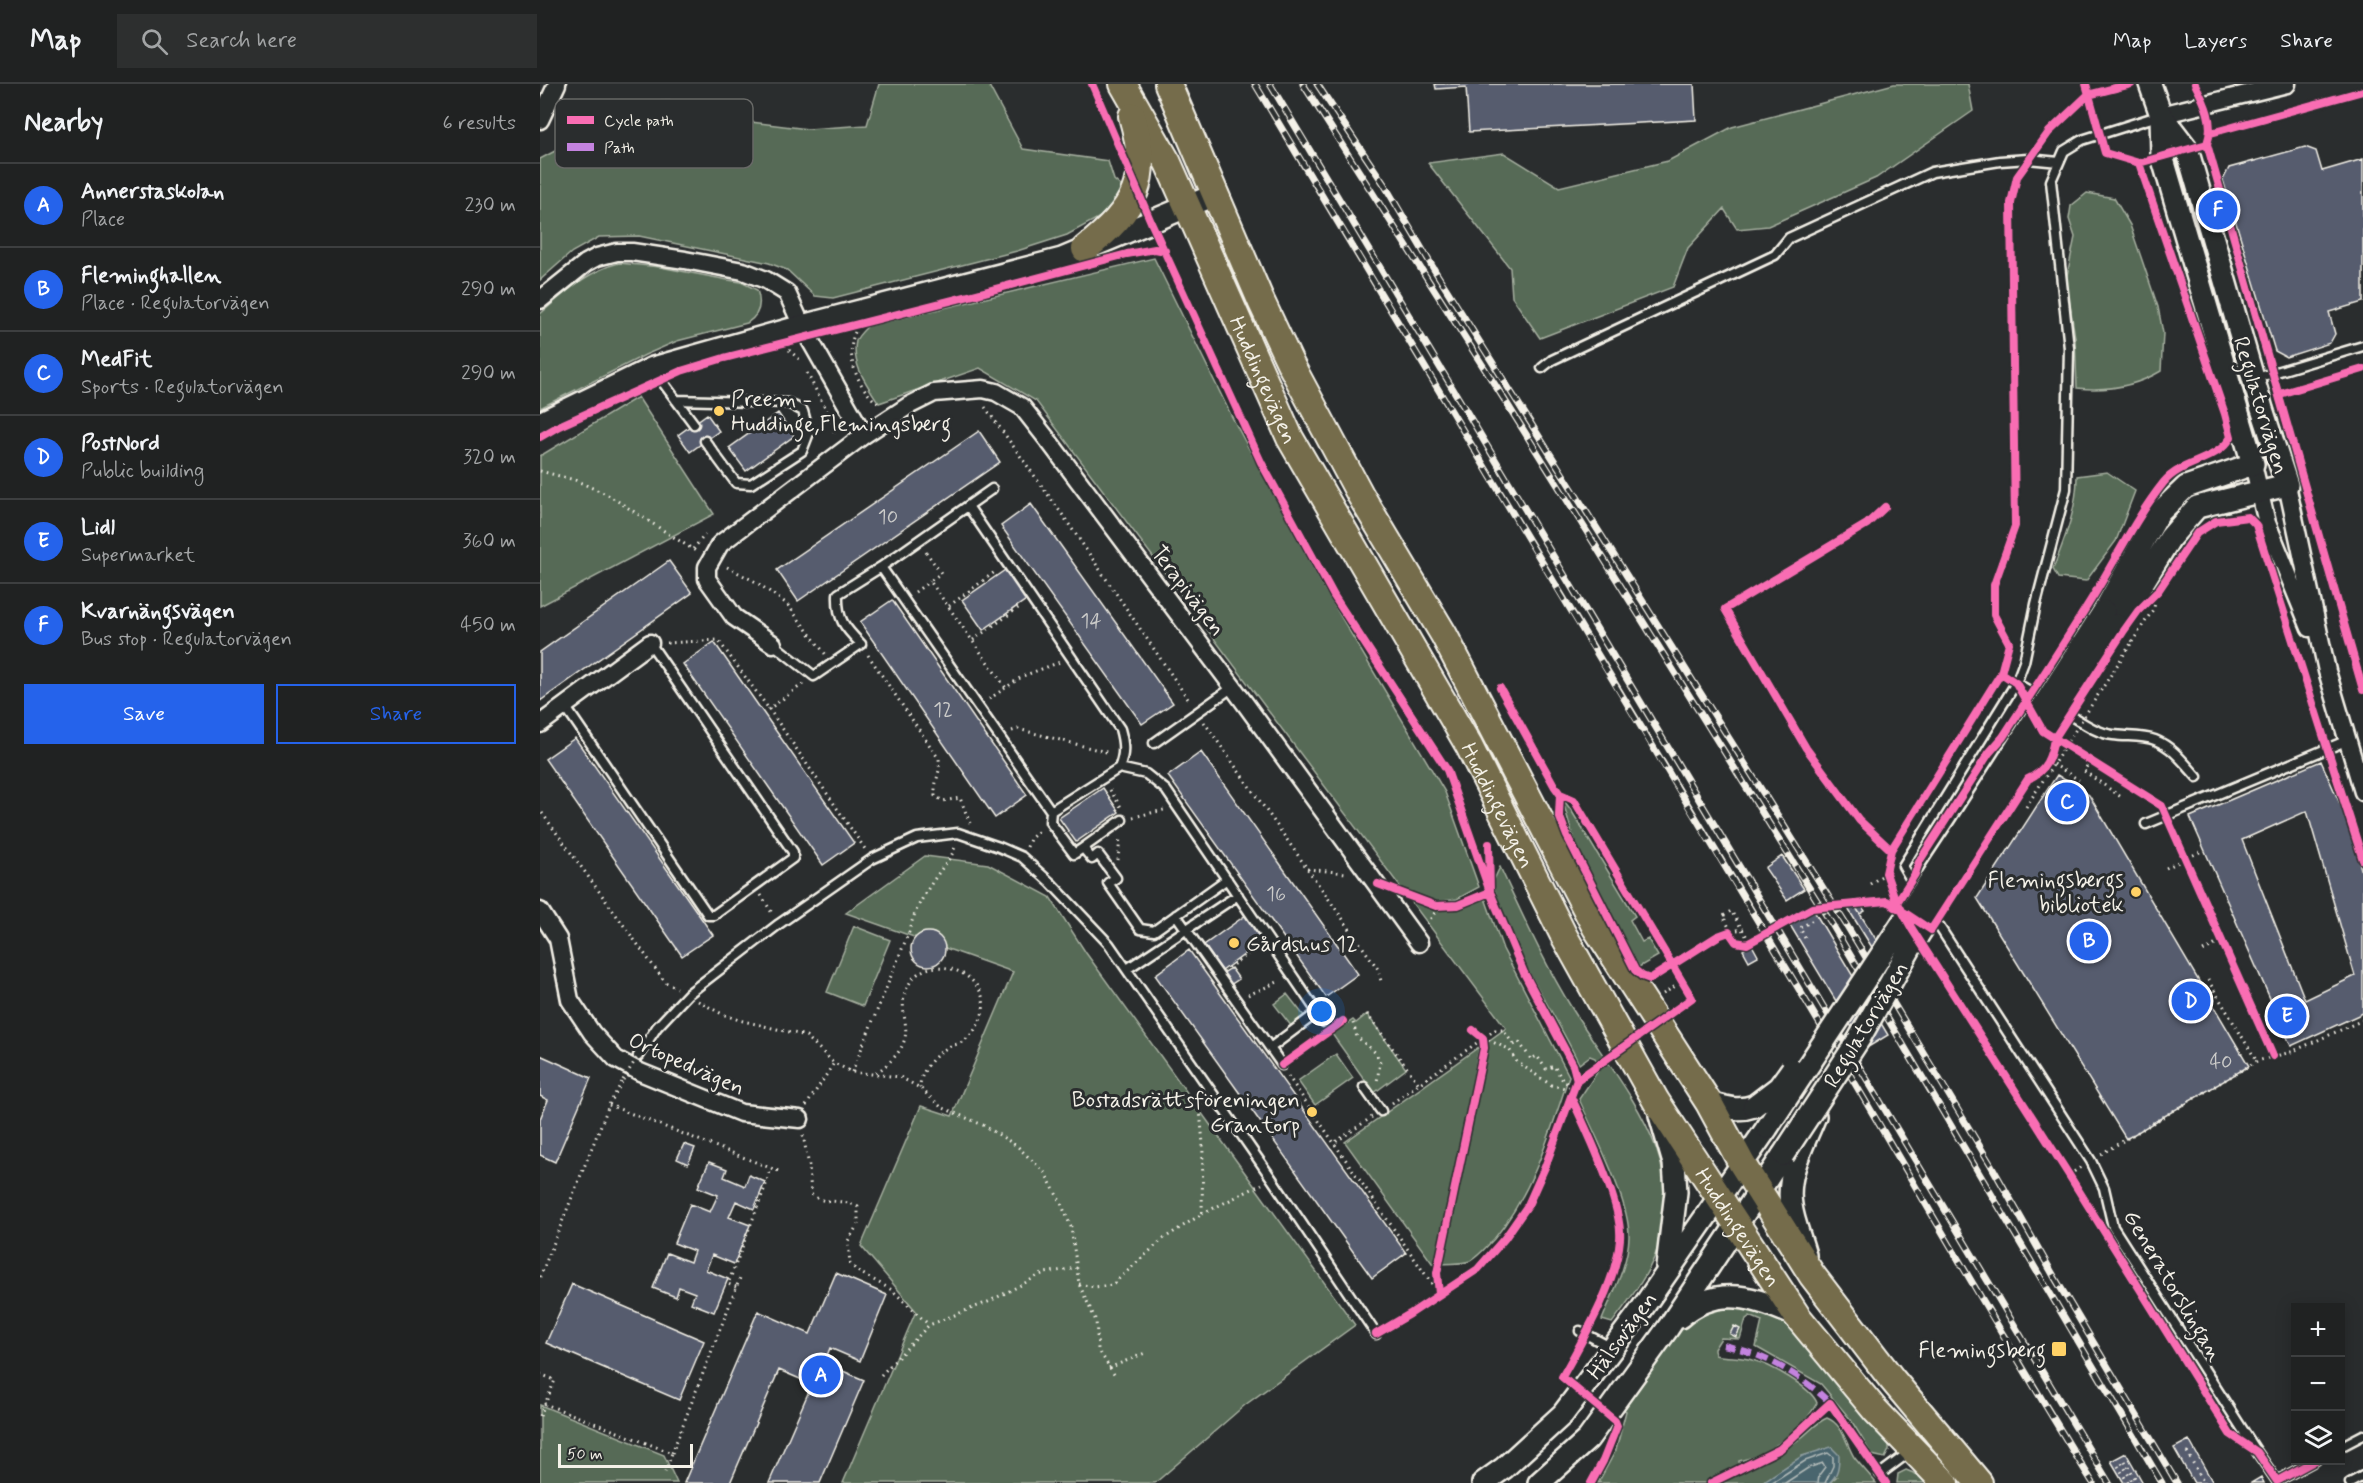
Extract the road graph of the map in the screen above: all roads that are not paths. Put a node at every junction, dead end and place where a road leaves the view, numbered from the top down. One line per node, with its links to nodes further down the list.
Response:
1 (557, 84): 7 (street)
2 (1123, 84): 10 (main road, Huddingevägen); 11 (main road)
3 (1168, 84): 9 (main road, Huddingevägen)
4 (2150, 84): 6 (street, Regulatorvägen)
5 (2287, 84): 6 (street)
6 (2161, 115): 8 (lane); 17 (street, Regulatorvägen); 24 (street, Regulatorvägen)
7 (540, 120)
8 (2059, 162): 16 (lane); 34 (lane)
9 (1217, 194): 10 (street); 64 (main road, Huddingevägen)
10 (1187, 207): 11 (street); 63 (main road, Huddingevägen)
11 (1085, 249): 13 (street)
12 (540, 300): 13 (street)
13 (806, 331): 15 (street); 21 (street)
14 (2363, 346): 17 (lane)
15 (653, 368): 18 (lane); 19 (street)
16 (1542, 368)
17 (2253, 379): 23 (street, Regulatorvägen)
18 (676, 400): 20 (lane); 22 (lane)
19 (540, 423)
20 (694, 424)
21 (864, 435): 32 (street, Terapivägen); 35 (street, Terapivägen)
22 (705, 441)
23 (2278, 457): 24 (street); 25 (street, Regulatorvägen)
24 (2253, 464): 27 (street); 30 (street, Regulatorvägen)
25 (2287, 485): 27 (street, Regulatorvägen); 33 (street)
26 (992, 489): 28 (lane)
27 (2259, 491): 30 (street, Regulatorvägen); 33 (street)
28 (968, 506): 29 (lane); 40 (lane)
29 (880, 567): 32 (lane); 43 (lane)
30 (2110, 618): 50 (street, Regulatorvägen, bridge); 67 (street, Regulatorvägen, bridge)
31 (650, 643): 36 (street); 36 (lane)
32 (773, 644)
33 (2327, 671): 38 (street)
34 (2016, 683): 41 (lane); 85 (lane, Generatorslingan)
35 (1233, 687): 39 (lane); 54 (street, Terapivägen)
36 (566, 706): 37 (street)
37 (540, 724)
38 (2348, 740): 42 (street); 45 (lane)
39 (1154, 743)
40 (1119, 768): 43 (lane); 47 (lane)
41 (2197, 777)
42 (2363, 792)
43 (1051, 811): 46 (lane)
44 (1122, 820): 46 (lane)
45 (2146, 824)
46 (1083, 848): 53 (lane)
47 (1227, 879): 48 (lane); 51 (lane)
48 (1238, 895): 52 (lane); 57 (lane)
49 (540, 911): 66 (street, Ortopedvägen)
50 (1906, 914): 64 (street, bridge); 68 (street, Regulatorvägen, bridge)
51 (1176, 915): 52 (lane); 53 (lane)
52 (1187, 930): 55 (lane); 59 (lane)
53 (1154, 932): 55 (lane)
54 (1419, 943)
55 (1163, 945): 56 (lane)
56 (1127, 969): 60 (lane); 77 (lane)
57 (1318, 1011): 58 (lane); 59 (lane)
58 (1324, 1022)
59 (1270, 1048): 61 (lane)
60 (638, 1056)
61 (1282, 1065)
62 (1364, 1087): 65 (lane)
63 (1656, 1101): 70 (main road, Huddingevägen); 72 (street)
64 (1709, 1103): 68 (main road, Huddingevägen)
65 (1381, 1111)
66 (800, 1119)
67 (1788, 1162): 69 (street, Regulatorvägen); 73 (street)
68 (1742, 1164): 69 (main road, Huddingevägen); 70 (street, Regulatorvägen)
69 (1759, 1191): 71 (street, Regulatorvägen); 73 (main road, Huddingevägen)
70 (1719, 1198): 71 (main road, Huddingevägen); 72 (street, Hälsovägen)
71 (1737, 1224): 74 (main road, Huddingevägen); 75 (street, Hälsovägen)
72 (1666, 1274): 78 (street, Hälsovägen)
73 (1812, 1275): 89 (main road, Huddingevägen)
74 (1797, 1316): 75 (street); 81 (main road, Huddingevägen)
75 (1668, 1328): 87 (street, Hälsovägen)
76 (1580, 1331): 78 (lane)
77 (1376, 1334)
78 (1612, 1348): 86 (street, Hälsovägen)
79 (2363, 1435): 80 (lane)
80 (2345, 1444)
81 (1912, 1449): 83 (lane); 88 (main road, Huddingevägen)
82 (2309, 1465): 85 (lane, Generatorslingan)
83 (1880, 1474)
84 (2363, 1476): 90 (lane)
85 (2277, 1482)
86 (1483, 1483)
87 (1539, 1483)
88 (1945, 1483)
89 (1979, 1483)
90 (2350, 1483)

